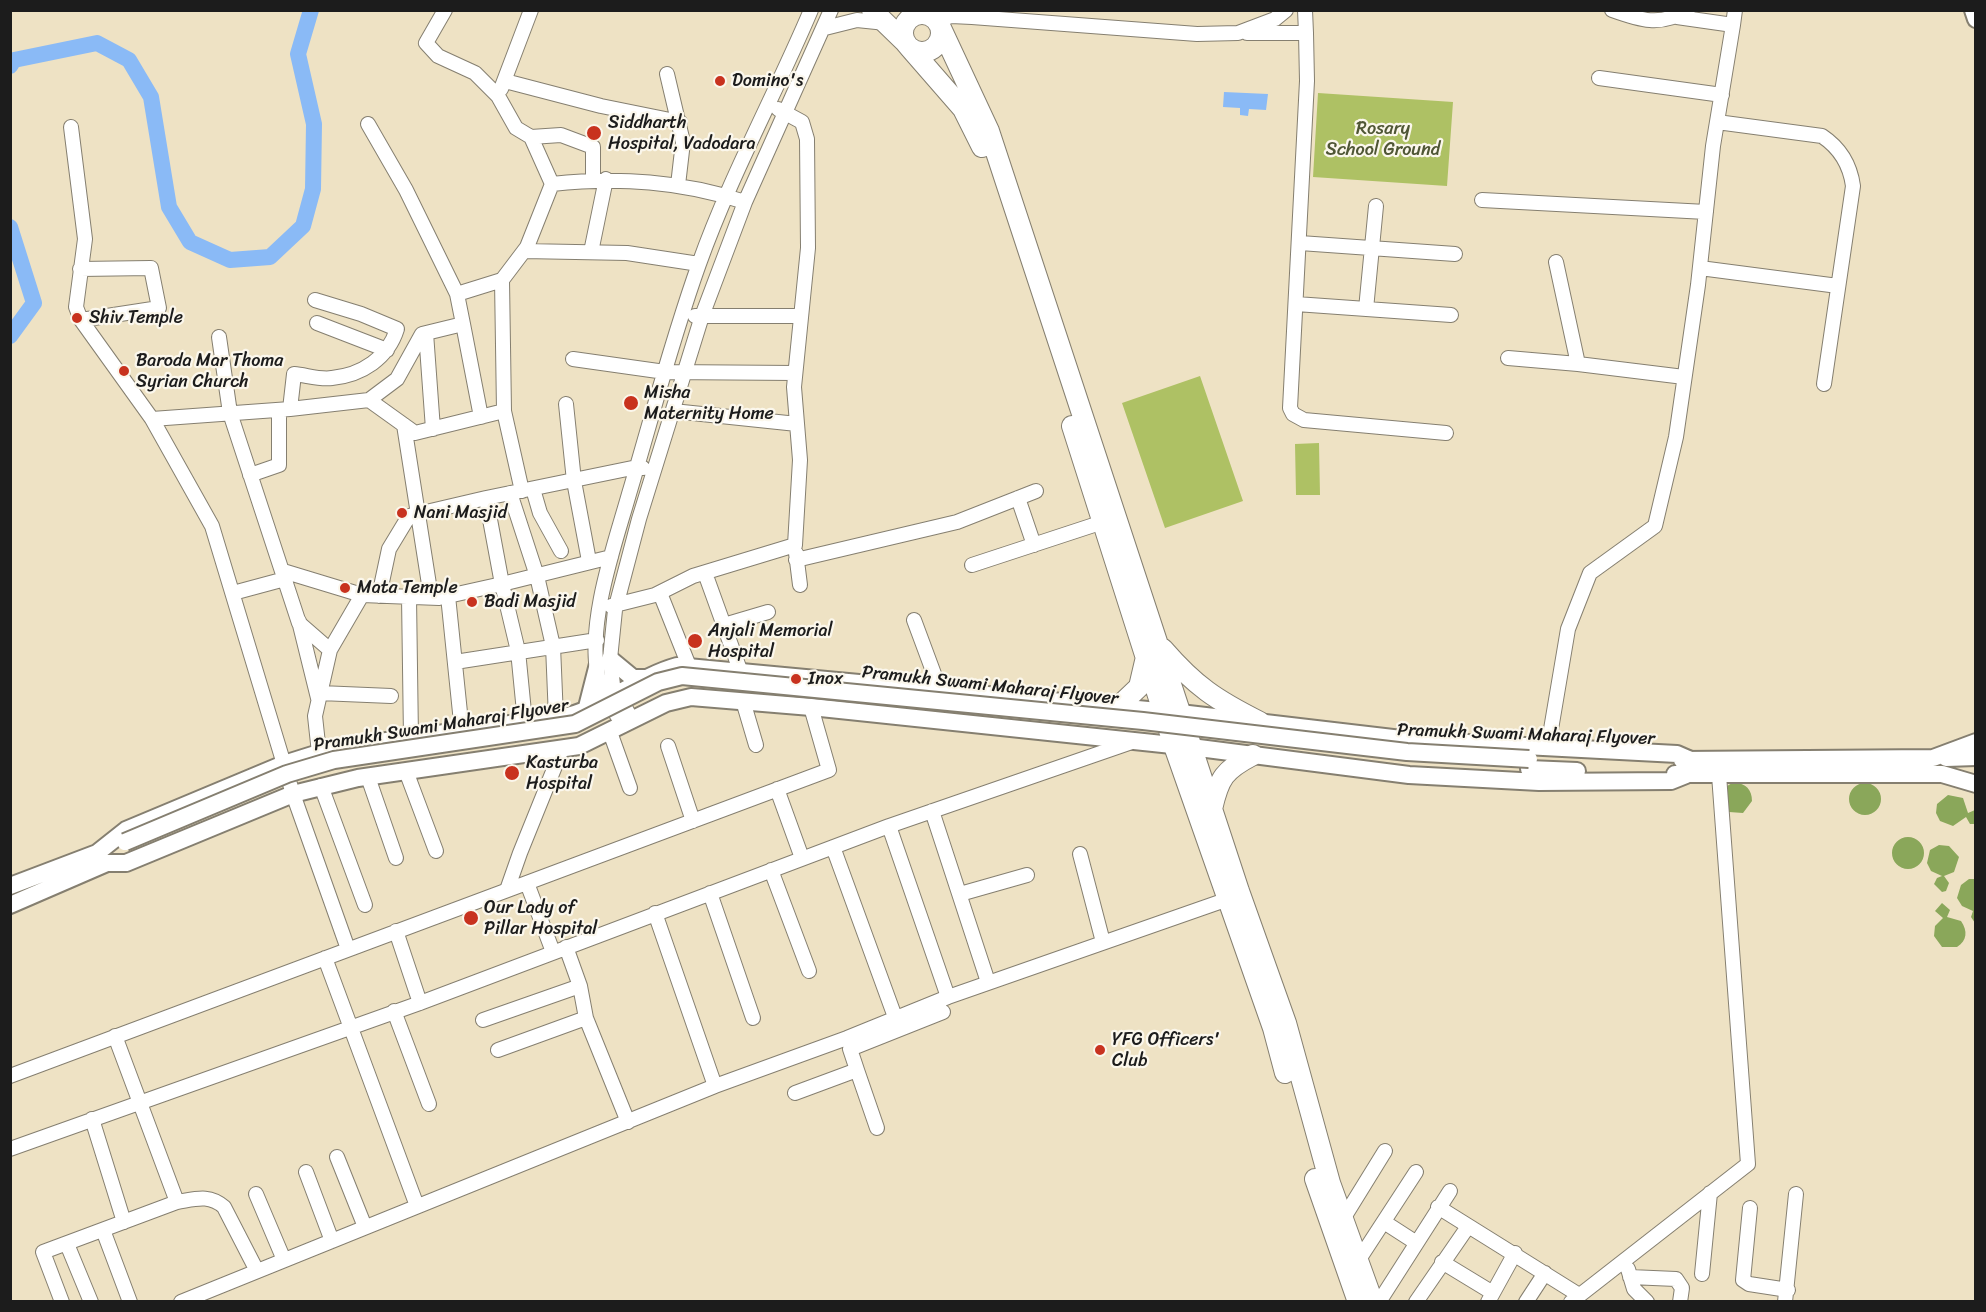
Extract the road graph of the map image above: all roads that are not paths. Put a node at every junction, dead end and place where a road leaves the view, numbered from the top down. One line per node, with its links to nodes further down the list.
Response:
1 (445, 10): 23 (street)
2 (531, 10): 21 (street)
3 (811, 10): 24 (street)
4 (831, 10): 15 (street)
5 (1286, 10): 16 (street)
6 (1305, 10): 17 (street)
7 (1612, 10): 10 (street)
8 (1734, 10): 14 (street)
9 (1973, 10): 13 (main road)
10 (1682, 14): 14 (street)
11 (879, 17): 15 (street); 18 (highway)
12 (929, 18): 16 (street); 18 (highway); 18 (highway); 122 (highway)
13 (1976, 19)
14 (1733, 25): 22 (street)
15 (825, 28): 25 (street)
16 (1238, 33): 17 (street)
17 (1306, 33): 39 (street)
18 (907, 44): 94 (highway)
19 (667, 74): 26 (street)
20 (1599, 78): 22 (street)
21 (505, 81): 23 (street); 26 (street)
22 (1722, 95): 27 (street)
23 (498, 96): 30 (street)
24 (768, 103): 25 (street); 34 (street)
25 (784, 112): 36 (street); 57 (street)
26 (680, 122): 33 (street)
27 (1717, 122): 38 (street); 49 (street)
28 (368, 124): 50 (street)
29 (71, 128): 47 (street)
30 (531, 137): 31 (street); 32 (street)
31 (600, 179): 32 (street); 33 (street); 42 (street)
32 (552, 184): 41 (street)
33 (678, 185): 34 (street)
34 (726, 195): 36 (street); 45 (street)
35 (1482, 200): 38 (street)
36 (745, 202): 56 (street)
37 (1376, 206): 40 (street)
38 (1706, 212): 46 (street)
39 (1300, 243): 40 (street); 52 (street)
40 (1372, 248): 43 (street); 53 (street)
41 (524, 251): 42 (street); 48 (street)
42 (591, 252): 45 (street)
43 (1455, 254)
44 (1556, 262): 67 (street)
45 (699, 264): 55 (street)
46 (1700, 268): 49 (street); 71 (street)
47 (80, 269): 58 (street); 58 (street)
48 (502, 280): 50 (street); 76 (street)
49 (1838, 286): 72 (street)
50 (457, 294): 60 (street)
51 (315, 300): 61 (street)
52 (1296, 304): 53 (street); 84 (street)
53 (1366, 309): 54 (street)
54 (1451, 315)
55 (682, 316): 56 (street); 68 (street)
56 (702, 316): 57 (street); 69 (street)
57 (801, 316): 70 (street)
58 (81, 320): 80 (street)
59 (316, 323): 64 (street)
60 (463, 324): 62 (street); 79 (street)
61 (397, 329): 62 (street); 64 (street)
62 (424, 334): 73 (street); 83 (street)
63 (219, 337): 78 (street)
64 (387, 350): 75 (street)
65 (1508, 358): 67 (street)
66 (573, 359): 68 (street)
67 (1578, 364): 71 (street)
68 (665, 372): 69 (street); 85 (street)
69 (684, 373): 70 (street); 77 (street)
70 (795, 373): 81 (street)
71 (1684, 377): 150 (street)
72 (1824, 384)
73 (369, 400): 75 (street); 82 (street)
74 (566, 404): 88 (street)
75 (285, 409): 78 (street); 87 (street)
76 (504, 411): 79 (street); 89 (street)
77 (673, 411): 81 (street); 86 (street)
78 (230, 413): 80 (street); 87 (street)
79 (481, 417): 83 (street)
80 (152, 419): 107 (street)
81 (797, 424): 96 (street)
82 (404, 425): 83 (street); 93 (street)
83 (433, 429)
84 (1446, 433)
85 (637, 467): 86 (street); 88 (street); 98 (street)
86 (654, 470): 114 (street)
87 (250, 475): 103 (street)
88 (574, 481): 89 (street); 100 (street)
89 (521, 491): 91 (street); 97 (street); 104 (street)
90 (1036, 491): 92 (street)
91 (486, 498): 93 (street); 105 (street)
92 (1018, 498): 95 (street); 99 (street)
93 (418, 512): 110 (street); 113 (street)
94 (1103, 522): 95 (street); 122 (highway)
95 (1034, 544): 101 (street)
96 (795, 545): 99 (street); 102 (street)
97 (561, 551)
98 (611, 557): 100 (street); 115 (street)
99 (796, 560): 106 (street)
100 (589, 561): 104 (street)
101 (972, 565)
102 (705, 573): 108 (street); 119 (street)
103 (284, 575): 107 (street); 109 (street); 117 (street)
104 (537, 576): 105 (street); 121 (street)
105 (502, 584): 111 (street); 124 (street)
106 (800, 585)
107 (233, 593): 156 (street)
108 (660, 593): 114 (street); 127 (street)
109 (362, 595): 110 (street); 123 (street)
110 (379, 596): 112 (street)
111 (448, 596): 113 (street); 125 (street)
112 (409, 597): 113 (street); 144 (street)
113 (431, 597)
114 (617, 605): 115 (street); 126 (street)
115 (601, 609): 120 (street)
116 (768, 612): 119 (street)
117 (298, 619): 123 (street); 133 (street)
118 (914, 620): 130 (street)
119 (724, 625): 128 (street)
120 (597, 640): 121 (street); 126 (street)
121 (553, 646): 124 (street); 139 (street)
122 (1152, 649): 136 (highway); 138 (highway); 141 (highway)
123 (330, 650): 133 (street)
124 (518, 651): 125 (street); 140 (street)
125 (455, 662): 143 (street)
126 (604, 662): 129 (main road); 132 (street); 137 (main road)
127 (689, 666): 128 (main road); 129 (main road)
128 (740, 670): 130 (main road)
129 (646, 678): 132 (main road)
130 (940, 690): 136 (main road)
131 (391, 696): 133 (street)
132 (613, 696): 137 (main road); 142 (street)
133 (319, 697): 152 (street)
134 (743, 701): 135 (main road); 142 (main road); 147 (street)
135 (811, 707): 145 (main road); 166 (street)
136 (1118, 707): 138 (main road)
137 (586, 711): 139 (main road)
138 (1172, 712): 141 (main road); 149 (highway)
139 (556, 718): 140 (main road)
140 (525, 722): 143 (main road)
141 (1260, 722): 150 (main road)
142 (622, 726): 151 (main road); 165 (street)
143 (462, 732): 144 (main road)
144 (411, 738): 152 (main road)
145 (1134, 741): 149 (main road); 169 (street)
146 (1976, 742): 155 (main road)
147 (756, 745)
148 (668, 746): 170 (street)
149 (1183, 747): 153 (main road); 168 (highway); 185 (highway)
150 (1548, 747): 157 (main road)
151 (562, 749): 158 (main road); 182 (street)
152 (319, 753): 156 (main road)
153 (1253, 755): 157 (main road); 168 (highway)
154 (1976, 757): 155 (main road)
155 (1933, 758): 157 (main road)
156 (284, 764): 167 (street); 175 (main road)
157 (1690, 768): 161 (main road); 175 (main road, Pramukh Swami Maharaj Flyover, bridge)
158 (406, 771): 162 (main road); 173 (street)
159 (1976, 773): 160 (main road)
160 (1942, 774): 161 (main road); 163 (main road)
161 (1719, 776): 223 (street)
162 (368, 777): 164 (main road); 176 (street)
163 (1976, 784)
164 (321, 786): 167 (main road); 187 (street)
165 (630, 788)
166 (777, 789): 170 (street); 177 (street)
167 (293, 794): 175 (main road); 191 (street)
168 (1212, 809): 185 (highway)
169 (932, 811): 171 (street); 184 (street)
170 (693, 820): 180 (street)
171 (889, 826): 172 (street); 197 (street)
172 (833, 847): 177 (street); 201 (street)
173 (436, 851)
174 (1080, 854): 190 (street)
175 (102, 858): 181 (main road); 186 (main road)
176 (396, 858)
177 (802, 858): 178 (street)
178 (771, 870): 183 (street); 194 (street)
179 (1027, 875): 184 (street)
180 (527, 883): 182 (street); 192 (street)
181 (10, 886)
182 (507, 890): 189 (street)
183 (710, 893): 188 (street); 203 (street)
184 (960, 894): 195 (street)
185 (1233, 897): 190 (street); 230 (highway); 243 (highway)
186 (10, 905)
187 (365, 905)
188 (655, 913): 192 (street); 210 (street)
189 (396, 931): 191 (street); 198 (street)
190 (1103, 942): 195 (street)
191 (348, 949): 193 (street)
192 (559, 949): 196 (street); 198 (street)
193 (325, 958): 205 (street); 206 (street)
194 (809, 971)
195 (988, 982): 197 (street)
196 (580, 986): 202 (street); 204 (street)
197 (948, 997): 201 (street)
198 (420, 1003): 199 (street)
199 (394, 1011): 205 (street); 213 (street)
200 (943, 1012): 208 (street)
201 (895, 1017): 210 (street)
202 (586, 1018): 207 (street); 215 (street)
203 (753, 1018)
204 (483, 1020)
205 (351, 1027): 212 (street); 227 (street)
206 (115, 1036): 209 (street); 212 (street)
207 (498, 1050)
208 (857, 1070): 211 (street); 216 (street)
209 (10, 1076)
210 (715, 1086): 215 (street)
211 (795, 1093)
212 (141, 1102): 214 (street); 226 (street)
213 (429, 1104)
214 (92, 1119): 217 (street); 231 (street)
215 (628, 1122): 227 (street)
216 (877, 1128)
217 (10, 1149)
218 (1385, 1151): 230 (street)
219 (337, 1157): 233 (street)
220 (306, 1172): 236 (street)
221 (1416, 1172): 232 (street)
222 (1450, 1191): 228 (street)
223 (1710, 1193): 240 (street); 246 (street)
224 (256, 1194): 241 (street)
225 (1797, 1194): 248 (street)
226 (177, 1202): 231 (street); 244 (street)
227 (417, 1206): 233 (street)
228 (1438, 1207): 234 (street); 237 (street)
229 (1750, 1208): 248 (street)
230 (1343, 1219): 243 (highway)
231 (124, 1222): 235 (street)
232 (1384, 1222): 237 (street); 243 (street)
233 (365, 1227): 236 (street)
234 (1467, 1228): 239 (street); 242 (street)
235 (103, 1230): 238 (street); 253 (street)
236 (332, 1240): 241 (street)
237 (1415, 1242): 257 (street)
238 (67, 1244): 251 (street); 252 (street)
239 (1515, 1253): 245 (street); 249 (street)
240 (1625, 1259): 247 (street); 250 (street)
241 (284, 1260): 244 (street)
242 (1442, 1262): 249 (street); 258 (street)
243 (1352, 1263): 255 (highway); 256 (highway)
244 (257, 1271): 254 (street)
245 (1545, 1273): 250 (street); 259 (street)
246 (1702, 1274)
247 (1630, 1276): 260 (street); 261 (street)
248 (1787, 1296)
249 (1490, 1297)
250 (1575, 1298)
251 (62, 1302)
252 (91, 1302)
253 (130, 1302)
254 (181, 1302)
255 (1358, 1302)
256 (1373, 1302)
257 (1379, 1302)
258 (1416, 1302)
259 (1526, 1302)
260 (1647, 1302)
261 (1680, 1302)

